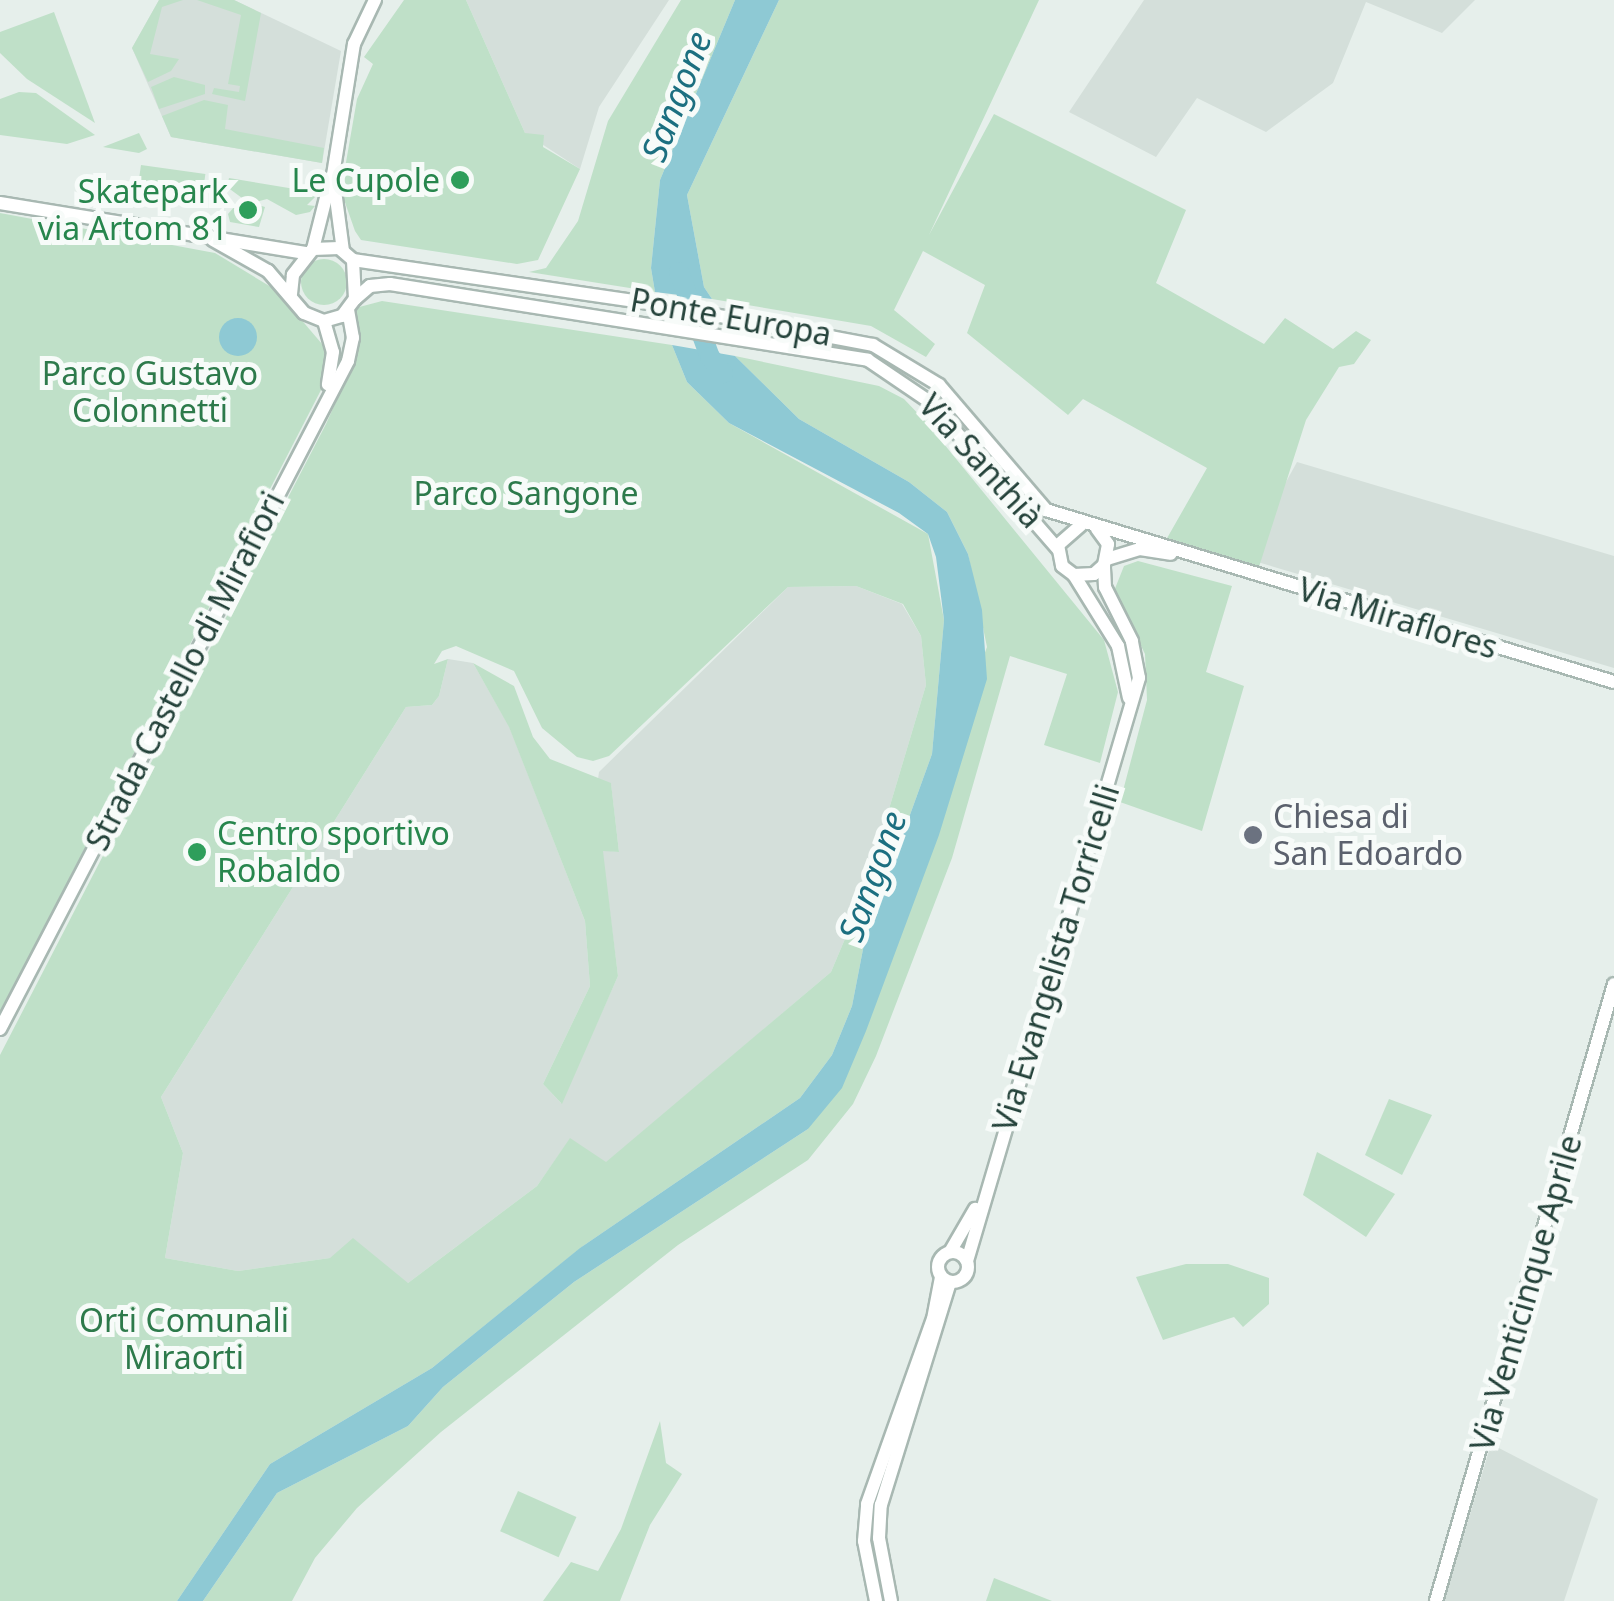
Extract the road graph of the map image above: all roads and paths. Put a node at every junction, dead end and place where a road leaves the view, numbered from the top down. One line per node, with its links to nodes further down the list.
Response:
1 (375, 0): 2 (street)
2 (332, 175): 5 (street); 6 (street)
3 (0, 203): 4 (street)
4 (213, 240): 5 (street); 7 (street)
5 (310, 251): 6 (street); 7 (street)
6 (348, 255): 8 (street); 10 (street, Ponte Europa)
7 (291, 294): 9 (street)
8 (352, 304): 9 (street); 11 (street, Ponte Europa); 12 (street, Strada Castello di Mirafiori)
9 (324, 320): 12 (street)
10 (850, 338): 13 (street, Via Santhià)
11 (846, 354): 14 (street, Via Santhià)
12 (318, 410): 21 (street, Strada Castello di Mirafiori)
13 (1088, 527): 14 (street); 15 (street, Via Miraflores); 16 (street)
14 (1058, 549): 17 (street)
15 (1184, 555): 16 (street, Via Miraflores); 18 (street, Via Miraflores)
16 (1106, 562): 17 (street); 19 (street, Via Evangelista Torricelli)
17 (1074, 575): 19 (street, Via Evangelista Torricelli)
18 (1613, 682)
19 (1130, 717): 22 (street, Via Evangelista Torricelli)
20 (1614, 984): 28 (street, Via Venticinque Aprile)
21 (0, 1029)
22 (981, 1198): 23 (street, Via Evangelista Torricelli); 24 (street, Via Evangelista Torricelli)
23 (950, 1252): 24 (street); 25 (street, Via Evangelista Torricelli)
24 (967, 1261): 25 (street)
25 (946, 1280): 26 (street); 27 (street)
26 (876, 1601)
27 (891, 1601)
28 (1436, 1601)

